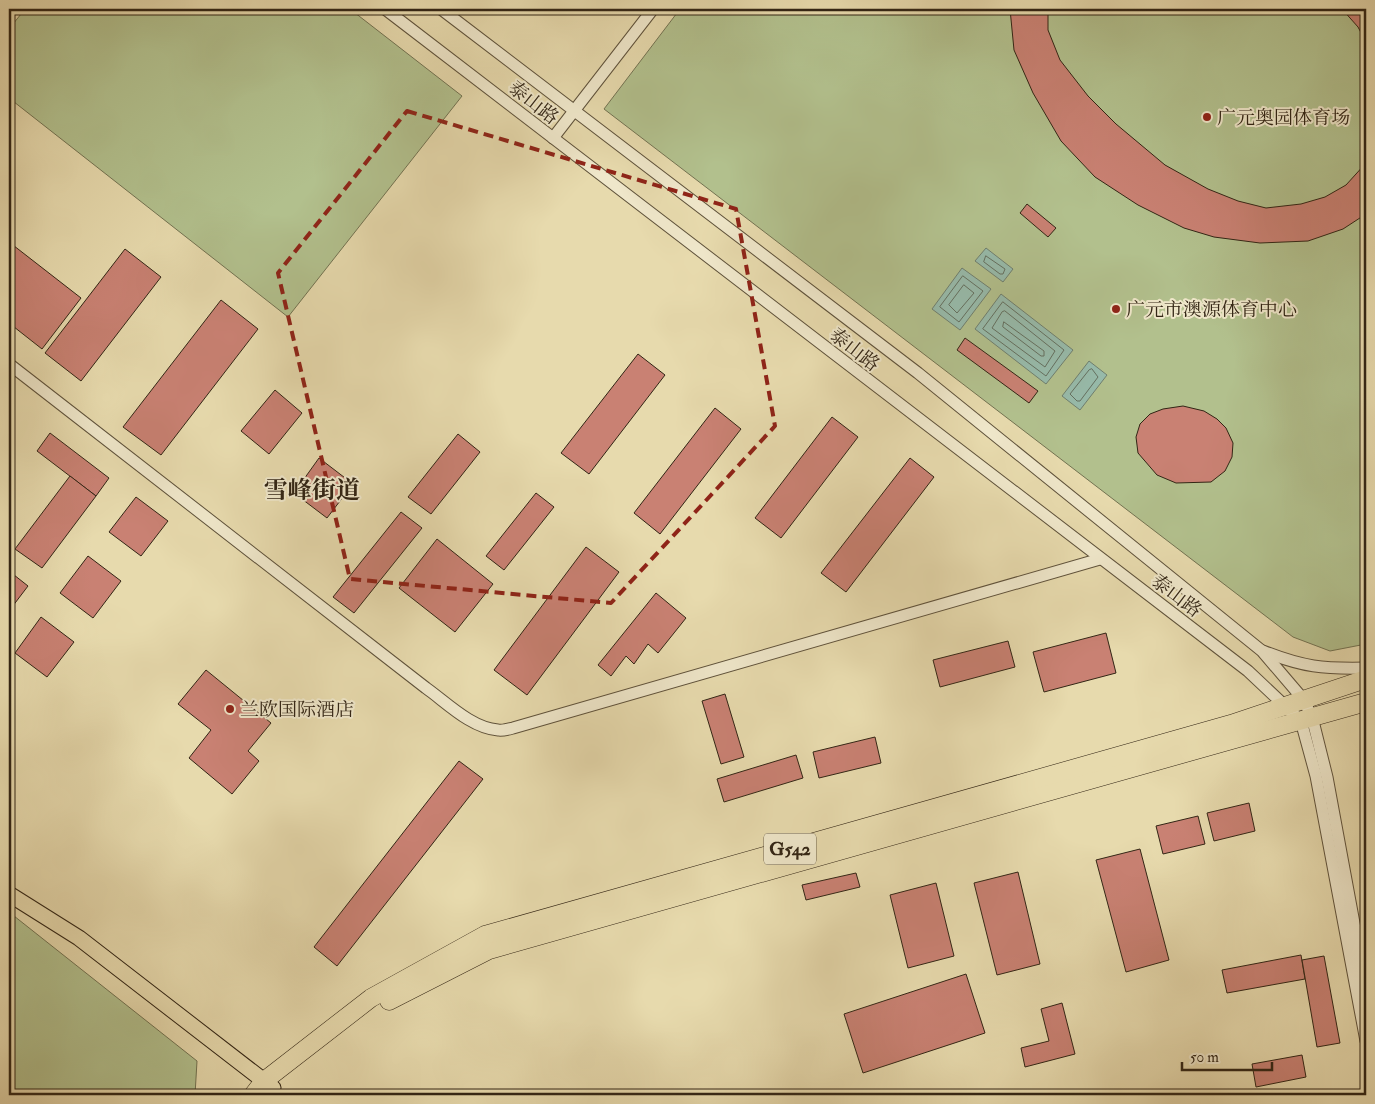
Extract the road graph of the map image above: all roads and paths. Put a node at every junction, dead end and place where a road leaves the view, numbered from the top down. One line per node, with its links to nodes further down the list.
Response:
1 (384, 9): 5 (street, 泰山路)
2 (441, 9): 4 (street, 泰山路)
3 (653, 9): 4 (street)
4 (574, 111): 5 (street); 8 (street, 泰山路)
5 (553, 138): 7 (street, 泰山路)
6 (9, 364): 7 (street)
7 (1100, 559): 15 (street, 泰山路)
8 (1262, 651): 11 (street); 13 (street, 泰山路)
9 (1366, 661): 11 (street)
10 (1366, 668): 11 (street)
11 (1347, 669)
12 (1366, 679): 13 (highway, G542)
13 (1303, 699): 15 (highway, G542); 16 (street, 泰山路)
14 (1366, 702): 16 (highway, G542)
15 (1286, 704): 16 (street, 泰山路); 21 (highway, G542)
16 (1307, 719): 19 (street); 20 (street); 21 (highway, G542)
17 (9, 894): 21 (main road)
18 (9, 906): 21 (main road)
19 (1366, 988)
20 (1366, 1041)
21 (262, 1090)

